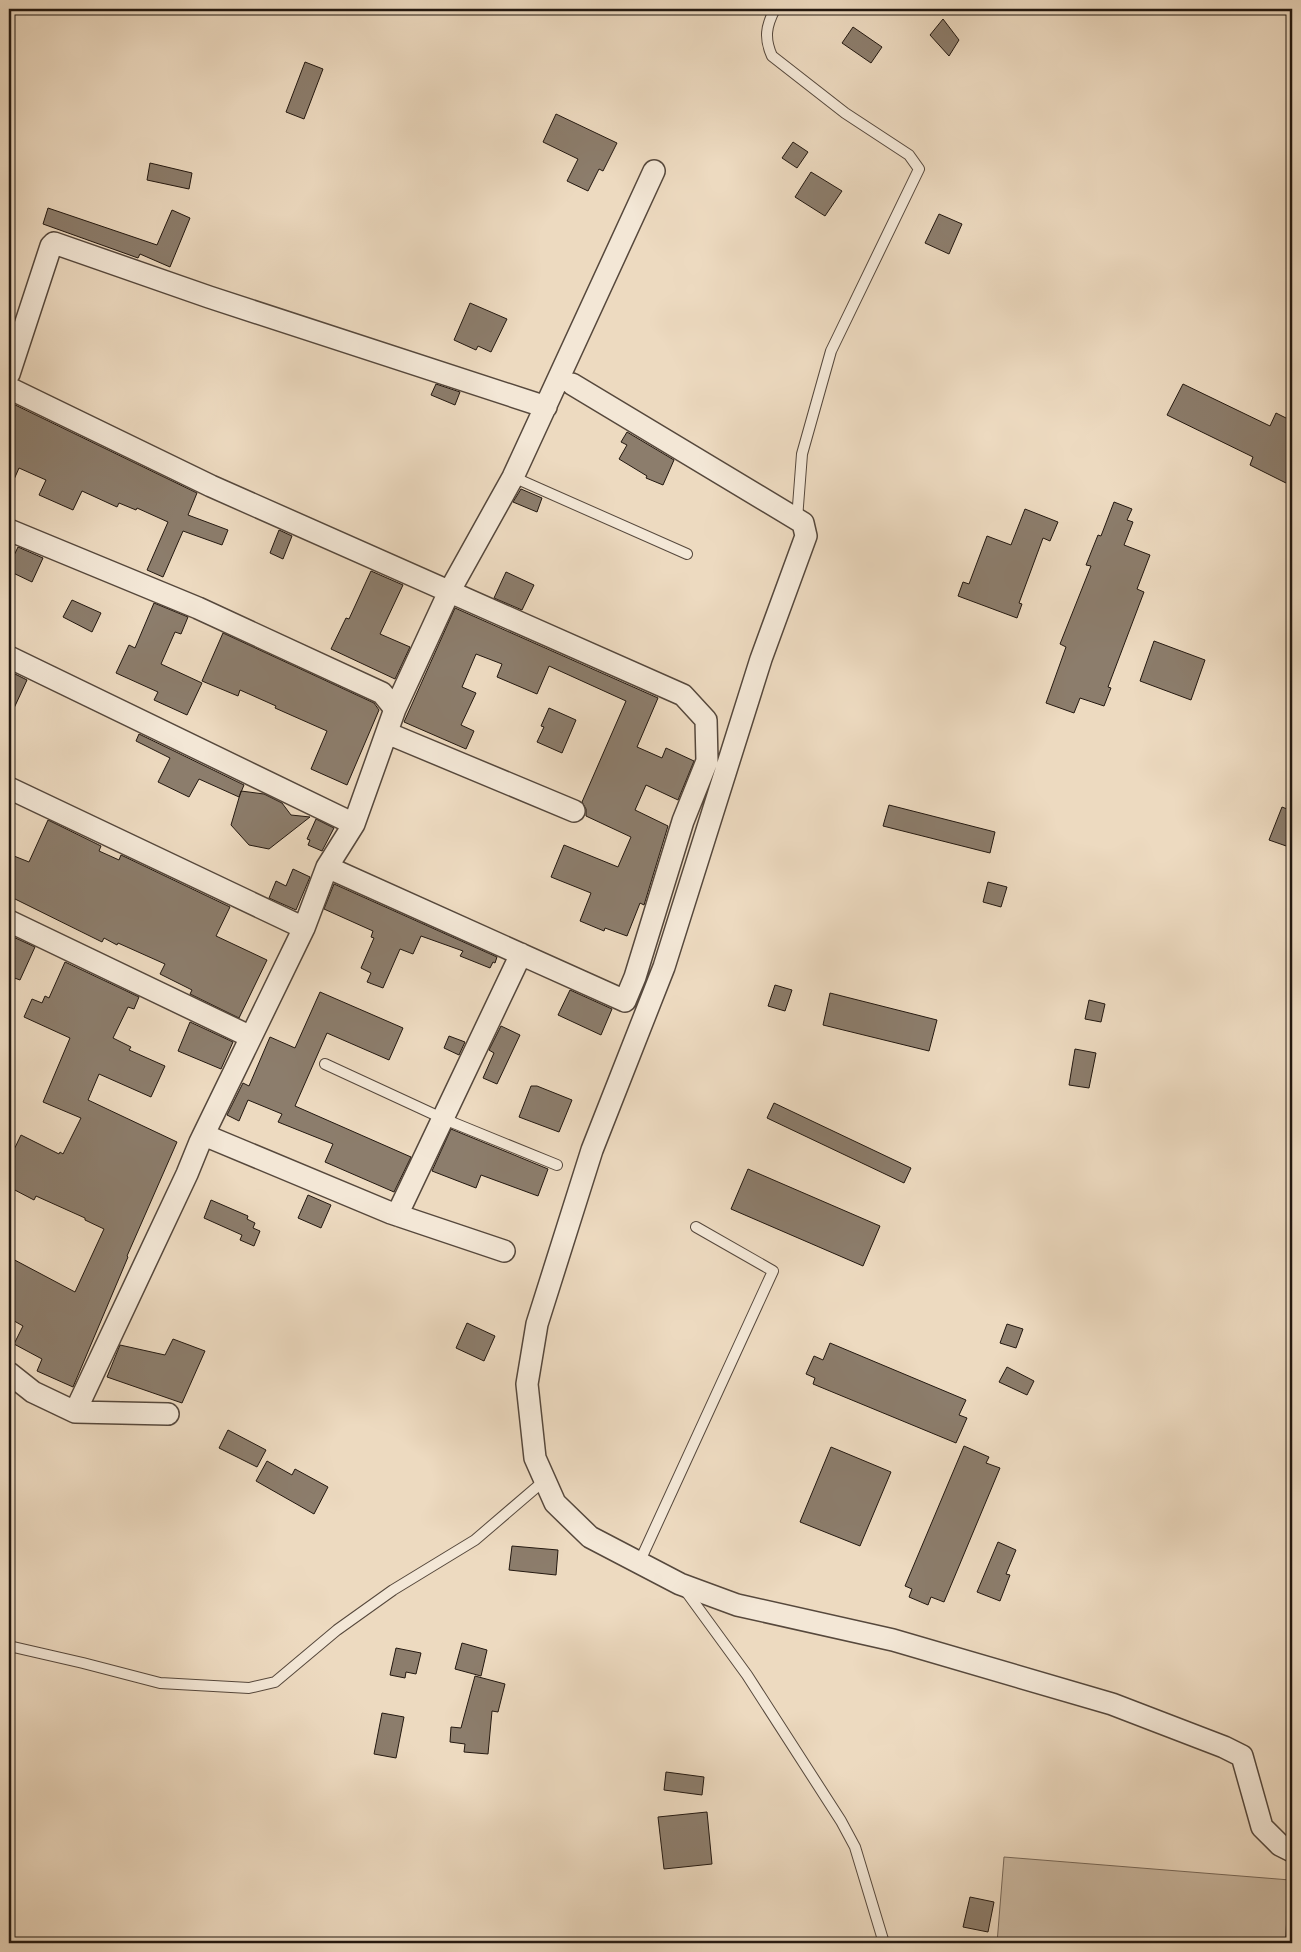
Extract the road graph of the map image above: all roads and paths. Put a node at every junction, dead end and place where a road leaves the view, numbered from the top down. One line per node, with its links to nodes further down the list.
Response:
1 (775, 9): 8 (lane)
2 (654, 171): 6 (street)
3 (9, 374): 6 (street)
4 (572, 384): 8 (street)
5 (9, 388): 11 (street)
6 (546, 407): 7 (street)
7 (513, 477): 10 (lane); 11 (street)
8 (797, 519): 33 (street)
9 (9, 530): 13 (street)
10 (687, 554)
11 (449, 592): 13 (street); 21 (street)
12 (9, 657): 17 (street)
13 (395, 709): 14 (street)
14 (387, 733): 16 (street); 17 (street)
15 (9, 788): 20 (street)
16 (574, 812)
17 (354, 824): 18 (street)
18 (327, 867): 20 (street); 21 (street)
19 (9, 921): 22 (street)
20 (304, 928): 22 (street)
21 (521, 954): 24 (street)
22 (252, 1037): 25 (street)
23 (324, 1064): 24 (lane)
24 (444, 1119): 26 (lane); 27 (street)
25 (204, 1134): 27 (street); 31 (street)
26 (557, 1165)
27 (397, 1215): 29 (street)
28 (696, 1227): 34 (lane)
29 (504, 1251)
30 (9, 1373): 31 (street)
31 (75, 1412): 32 (street)
32 (168, 1414)
33 (545, 1480): 34 (street); 36 (lane)
34 (639, 1563): 35 (street)
35 (680, 1584): 37 (street); 38 (lane)
36 (9, 1646)
37 (1292, 1851)
38 (884, 1943)

